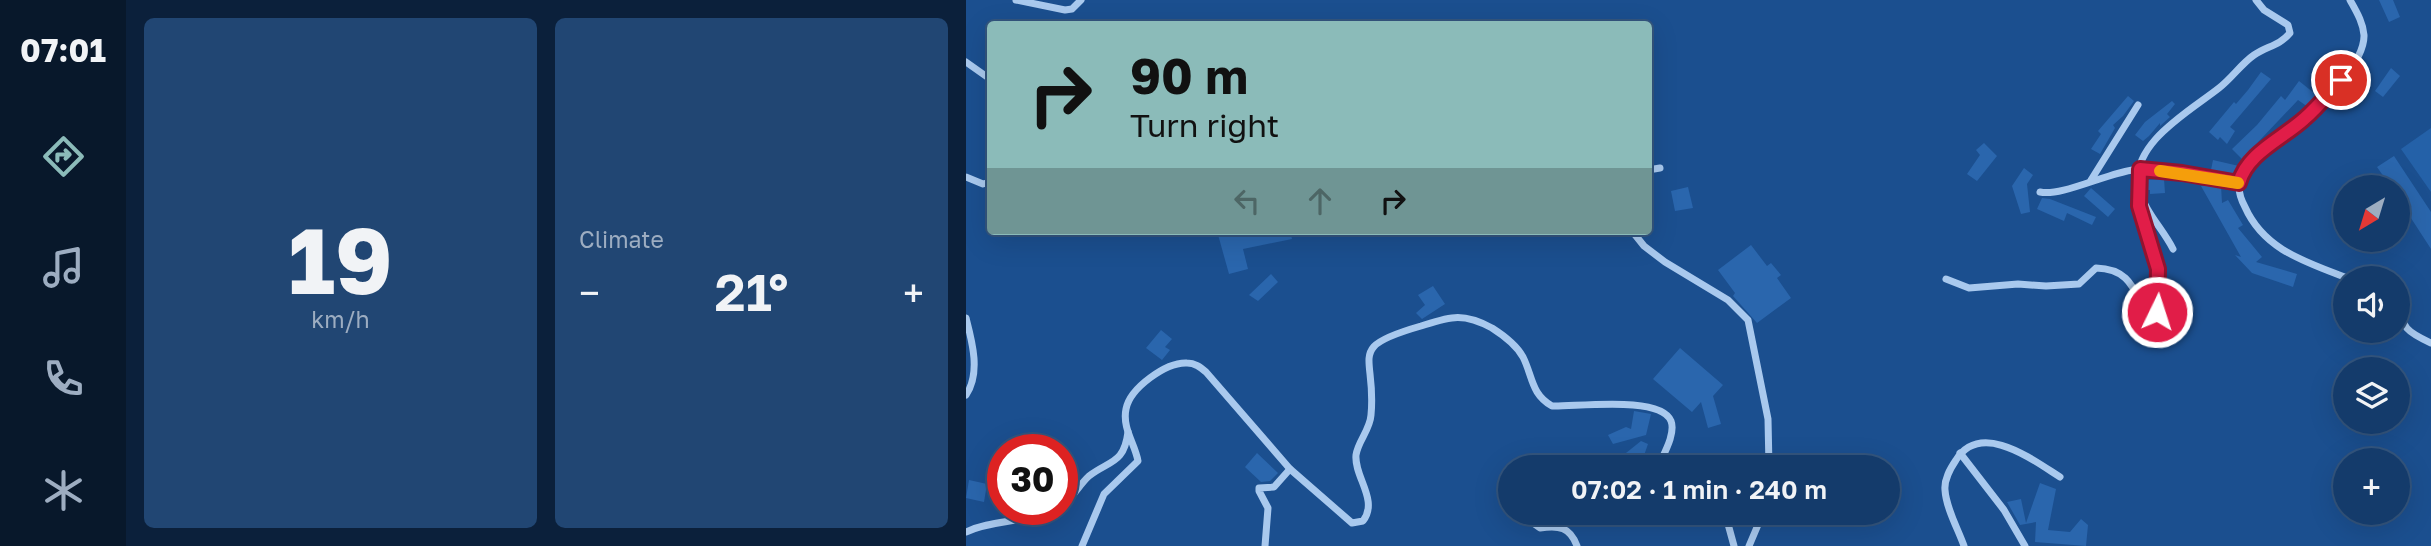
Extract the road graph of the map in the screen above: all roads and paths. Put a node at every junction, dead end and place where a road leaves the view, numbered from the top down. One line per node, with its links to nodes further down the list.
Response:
1 (1016, 0): 2 (street)
2 (1081, 0)
3 (2256, 0): 10 (street)
4 (2350, 0): 14 (street)
5 (966, 62): 6 (street)
6 (987, 77)
7 (2138, 105): 12 (street)
8 (1660, 168): 9 (street)
9 (1652, 169)
10 (2140, 169): 12 (street); 14 (street); 15 (street)
11 (966, 177): 13 (street)
12 (2090, 181): 16 (street)
13 (987, 183)
14 (2239, 183): 19 (street)
15 (2139, 188): 18 (street); 20 (street)
16 (2040, 192)
17 (1635, 235): 28 (street)
18 (2173, 249)
19 (2333, 272)
20 (1946, 279)
21 (966, 318): 24 (street)
22 (2410, 331): 23 (street)
23 (2431, 343)
24 (966, 395)
25 (1128, 432): 29 (street); 31 (street); 37 (street)
26 (1960, 453): 30 (street); 42 (street); 43 (street)
27 (1662, 455): 29 (street)
28 (1769, 455)
29 (1290, 469): 38 (street)
30 (2060, 478)
31 (1078, 491)
32 (990, 525): 36 (street)
33 (1536, 525): 39 (street)
34 (1728, 525): 40 (street)
35 (1758, 525): 41 (street)
36 (966, 532)
37 (1082, 546)
38 (1265, 546)
39 (1577, 546)
40 (1734, 546)
41 (1749, 546)
42 (1964, 546)
43 (2025, 546)

